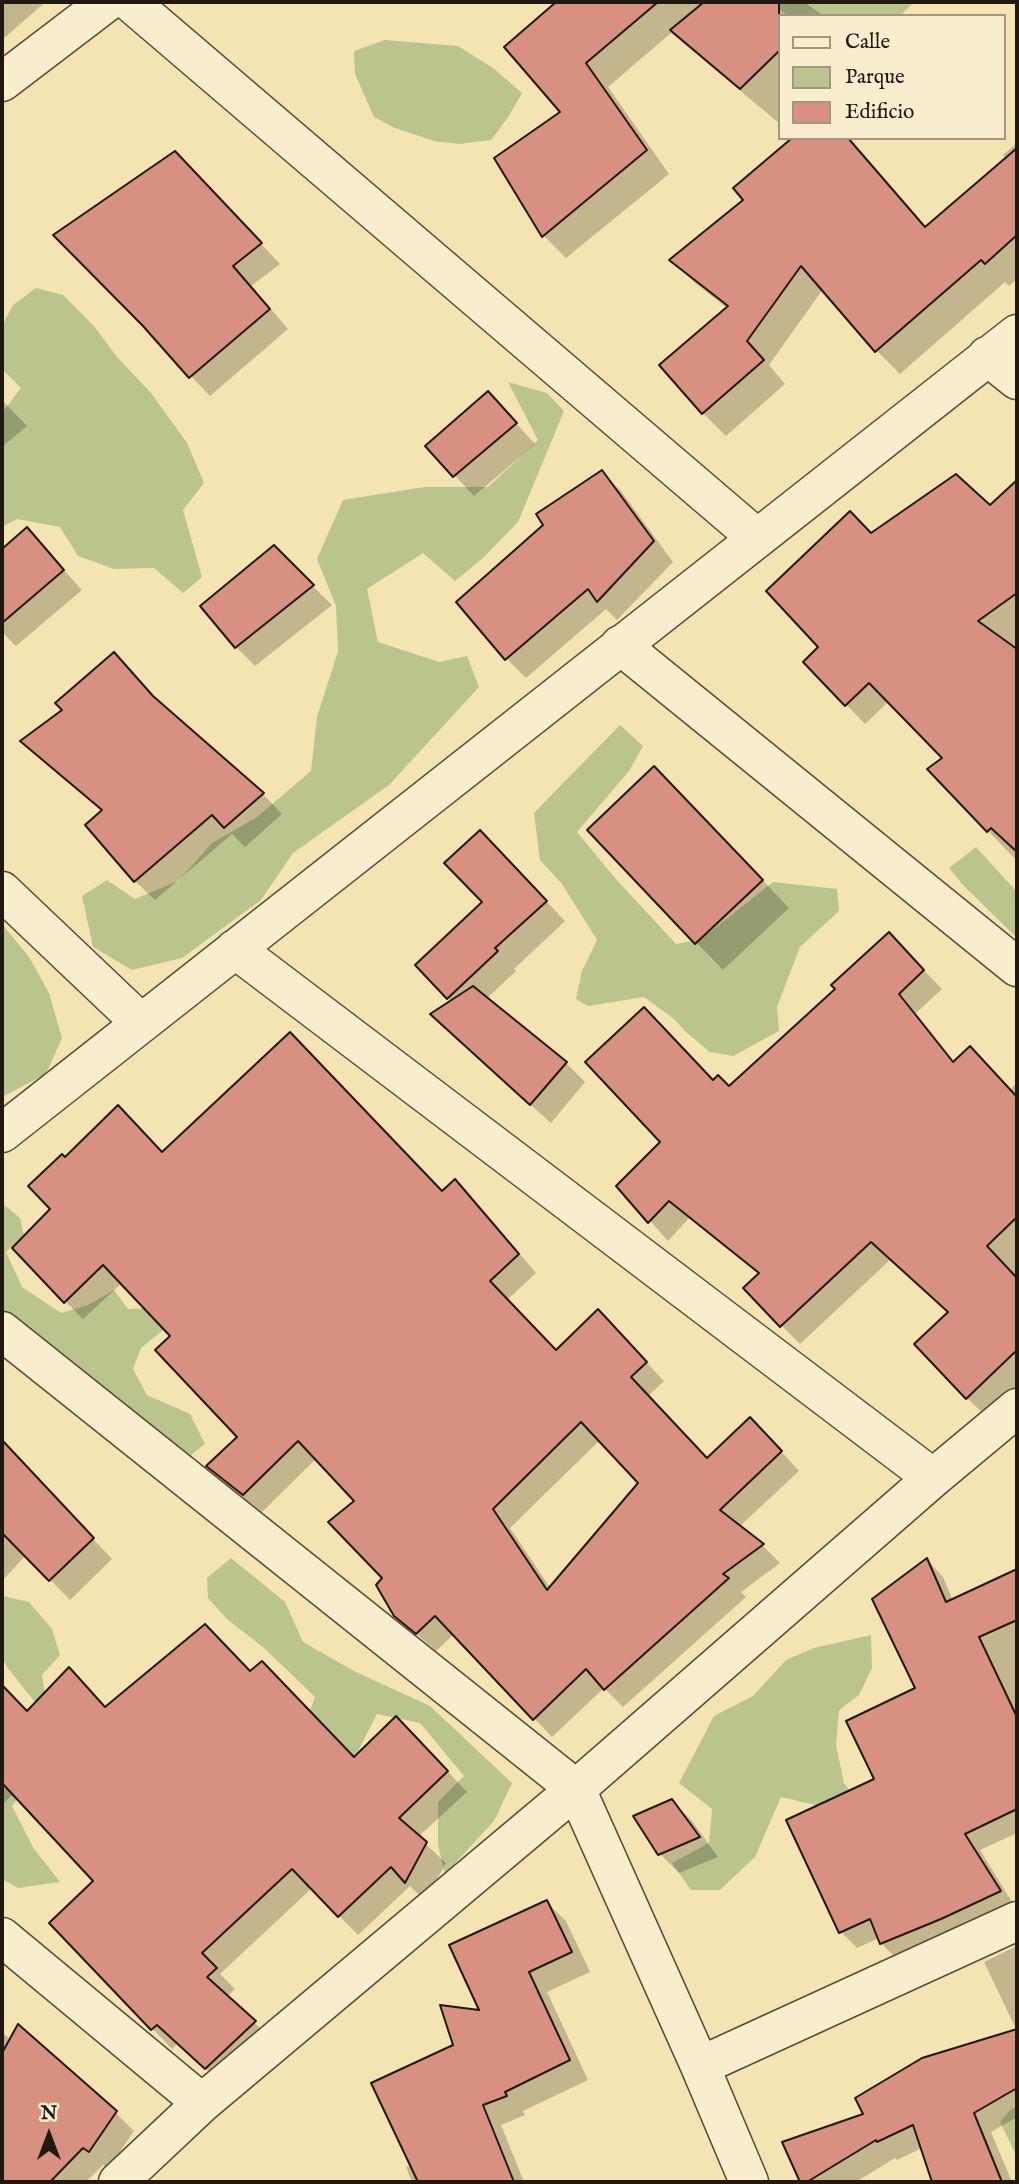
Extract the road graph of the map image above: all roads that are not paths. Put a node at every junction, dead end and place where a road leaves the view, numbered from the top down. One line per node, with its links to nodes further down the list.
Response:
1 (107, 2): 3 (street)
2 (130, 2): 7 (street)
3 (2, 82)
4 (1017, 334): 5 (street)
5 (987, 356): 6 (street); 7 (street)
6 (1017, 380)
7 (757, 538): 8 (street)
8 (620, 645): 10 (street); 11 (street)
9 (2, 891): 12 (street)
10 (235, 949): 12 (street); 16 (street)
11 (1017, 967)
12 (141, 1023): 13 (street)
13 (2, 1133)
14 (2, 1331): 17 (street)
15 (1017, 1408): 16 (street)
16 (933, 1478): 17 (street)
17 (576, 1790): 20 (street); 21 (street)
18 (1017, 1921): 20 (street)
19 (2, 1937): 21 (street)
20 (700, 2066): 23 (street)
21 (202, 2104): 22 (street)
22 (118, 2182)
23 (749, 2182)

